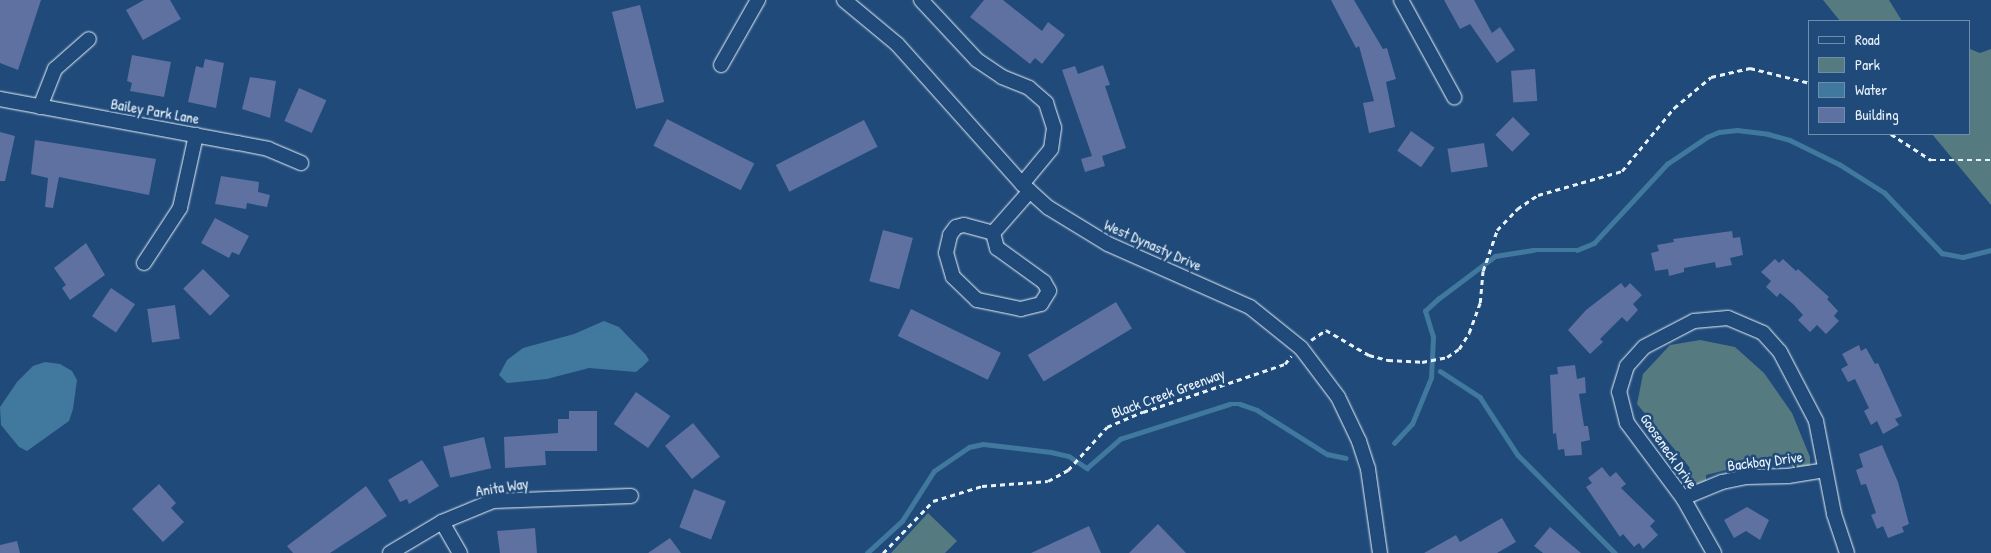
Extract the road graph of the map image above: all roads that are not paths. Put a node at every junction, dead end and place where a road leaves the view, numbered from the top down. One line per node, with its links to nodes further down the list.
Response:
1 (758, 0): 6 (street)
2 (844, 0): 12 (street, West Dynasty Drive)
3 (921, 0): 12 (street)
4 (1401, 0): 7 (street)
5 (89, 39): 9 (street)
6 (721, 65)
7 (1454, 97)
8 (0, 99): 9 (street, Bailey Park Lane)
9 (40, 107): 10 (street, Bailey Park Lane)
10 (196, 135): 11 (street, Bailey Park Lane); 14 (street)
11 (301, 163)
12 (1026, 188): 13 (street); 21 (street, West Dynasty Drive)
13 (993, 233): 13 (street)
14 (144, 263)
15 (1824, 470): 17 (street, Backbay Drive); 17 (street, Gooseneck Drive); 23 (street, Gooseneck Drive)
16 (631, 496): 18 (street, Anita Way)
17 (1683, 498): 22 (street, Gooseneck Drive)
18 (442, 522): 19 (street, Anita Way); 20 (street)
19 (390, 553)
20 (460, 553)
21 (1380, 553)
22 (1714, 553)
23 (1847, 553)

